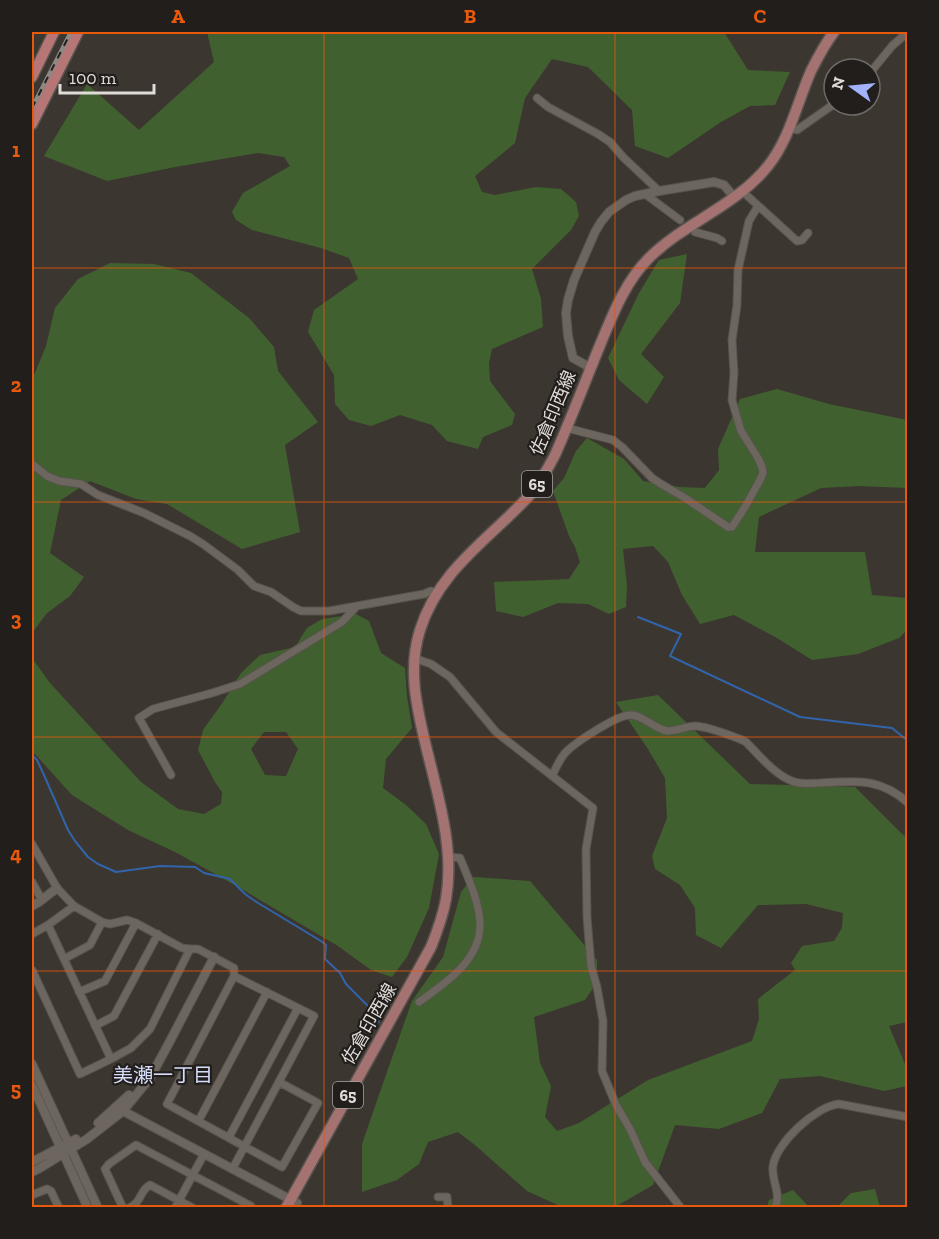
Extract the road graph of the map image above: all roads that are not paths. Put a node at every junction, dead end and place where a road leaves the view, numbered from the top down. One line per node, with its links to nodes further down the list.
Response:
1 (54, 32): 6 (highway)
2 (78, 32): 9 (highway)
3 (834, 32): 10 (main road, 佐倉印西線 / 65)
4 (908, 32): 5 (street)
5 (882, 58)
6 (32, 77)
7 (537, 98): 11 (street)
8 (822, 112): 10 (street)
9 (32, 124)
10 (790, 128): 13 (main road, 佐倉印西線 / 65)
11 (659, 190): 12 (street); 13 (street)
12 (645, 194): 15 (street); 19 (street)
13 (738, 194): 14 (street); 19 (main road, 佐倉印西線 / 65)
14 (758, 206): 17 (street); 20 (street)
15 (680, 220)
16 (694, 232): 18 (street)
17 (808, 233)
18 (722, 241)
19 (591, 368): 20 (main road, 佐倉印西線 / 65)
20 (567, 428): 22 (main road, 佐倉印西線 / 65)
21 (32, 464): 23 (street)
22 (436, 593): 23 (street); 24 (main road, 佐倉印西線 / 65)
23 (356, 607): 25 (street)
24 (414, 658): 26 (street); 29 (main road, 佐倉印西線 / 65)
25 (171, 775)
26 (552, 776): 27 (street); 79 (street)
27 (908, 803)
28 (32, 844): 31 (street)
29 (448, 857): 47 (street); 69 (main road, 佐倉印西線 / 65)
30 (32, 882): 32 (street)
31 (57, 888): 32 (street); 34 (street)
32 (42, 900): 33 (street)
33 (32, 906)
34 (74, 906): 35 (street); 37 (street)
35 (102, 922): 36 (street); 42 (street)
36 (136, 923): 39 (street); 45 (street)
37 (48, 925): 38 (street); 42 (street)
38 (32, 934)
39 (158, 934): 40 (street); 49 (street)
40 (190, 950): 41 (street); 50 (street)
41 (214, 957): 44 (street); 52 (street)
42 (64, 959): 45 (street)
43 (32, 970): 50 (street)
44 (234, 976): 46 (street); 57 (street)
45 (79, 992): 49 (street)
46 (267, 992): 48 (street); 57 (street)
47 (420, 1002)
48 (298, 1008): 53 (street); 58 (street)
49 (95, 1026): 50 (street)
50 (111, 1059)
51 (32, 1064): 60 (street)
52 (155, 1066): 55 (street); 60 (street)
53 (279, 1082): 59 (street); 59 (street)
54 (32, 1089): 60 (street)
55 (123, 1111): 60 (street); 61 (street)
56 (908, 1117): 80 (street)
57 (199, 1120): 58 (street)
58 (229, 1137): 59 (street)
59 (245, 1146): 63 (street)
60 (65, 1149): 62 (street); 64 (street); 71 (street); 72 (street)
61 (204, 1154): 63 (street); 65 (street)
62 (32, 1162)
63 (233, 1168): 69 (street)
64 (32, 1172)
65 (192, 1175): 68 (street); 73 (street); 77 (street)
66 (32, 1195): 70 (street)
67 (438, 1197): 78 (street)
68 (179, 1200): 74 (street); 75 (street); 76 (street)
69 (292, 1204)
70 (59, 1208)
71 (88, 1208)
72 (98, 1208)
73 (123, 1208)
74 (129, 1208)
75 (175, 1208)
76 (193, 1208)
77 (250, 1208)
78 (448, 1208)
79 (681, 1208)
80 (775, 1208)

